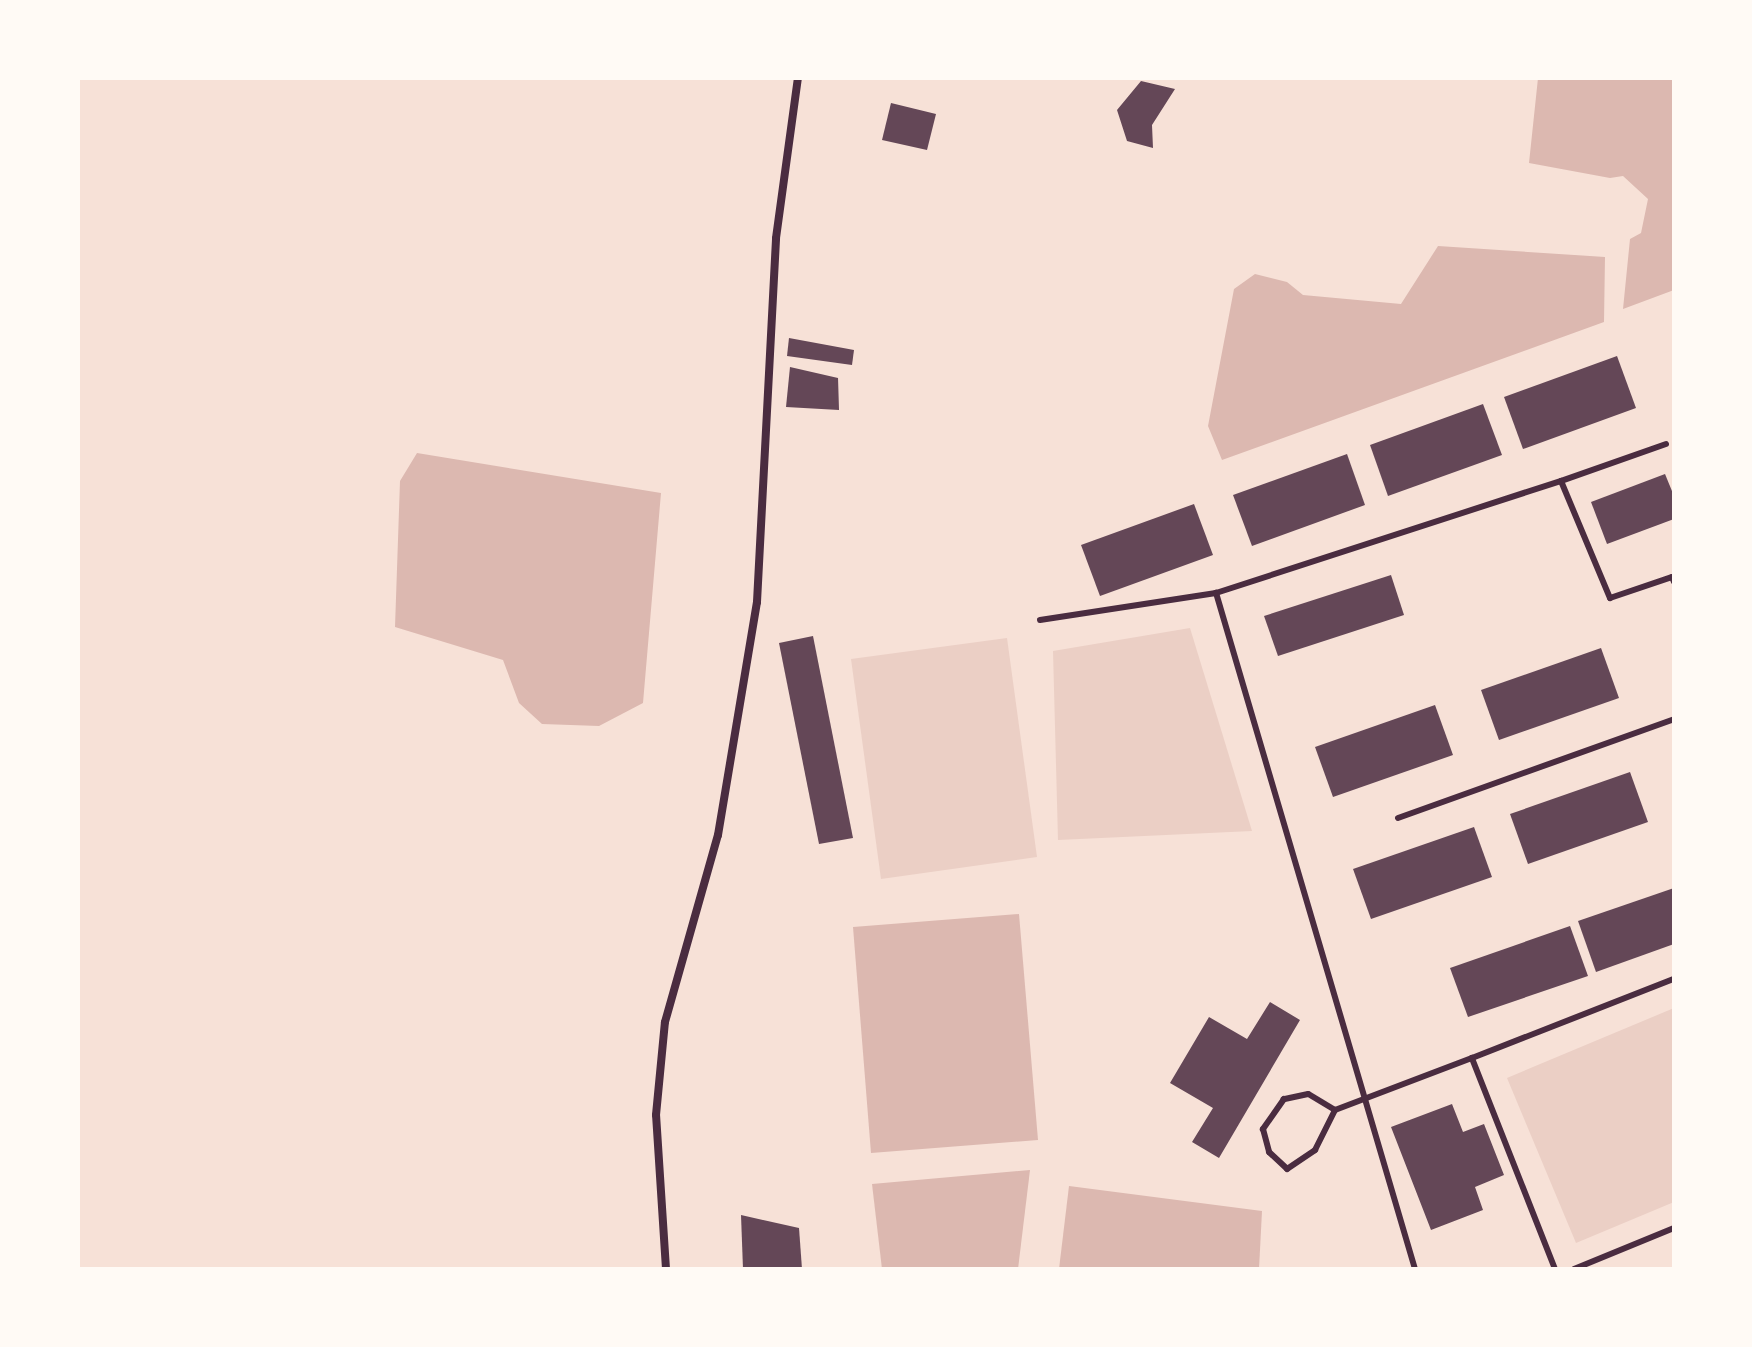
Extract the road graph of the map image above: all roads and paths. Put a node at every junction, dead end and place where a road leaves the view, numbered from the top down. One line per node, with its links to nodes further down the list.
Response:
1 (798, 78): 14 (street)
2 (1666, 444): 3 (lane)
3 (1561, 481): 4 (lane); 5 (lane)
4 (1674, 582)
5 (1216, 593): 6 (lane); 11 (lane)
6 (1040, 620)
7 (1674, 719): 8 (lane)
8 (1398, 818)
9 (1674, 979): 10 (lane)
10 (1472, 1058): 11 (lane); 16 (lane)
11 (1364, 1100): 12 (lane); 15 (lane)
12 (1335, 1110): 12 (lane)
13 (1674, 1228): 17 (lane)
14 (666, 1269)
15 (1415, 1269)
16 (1555, 1269)
17 (1574, 1269)

